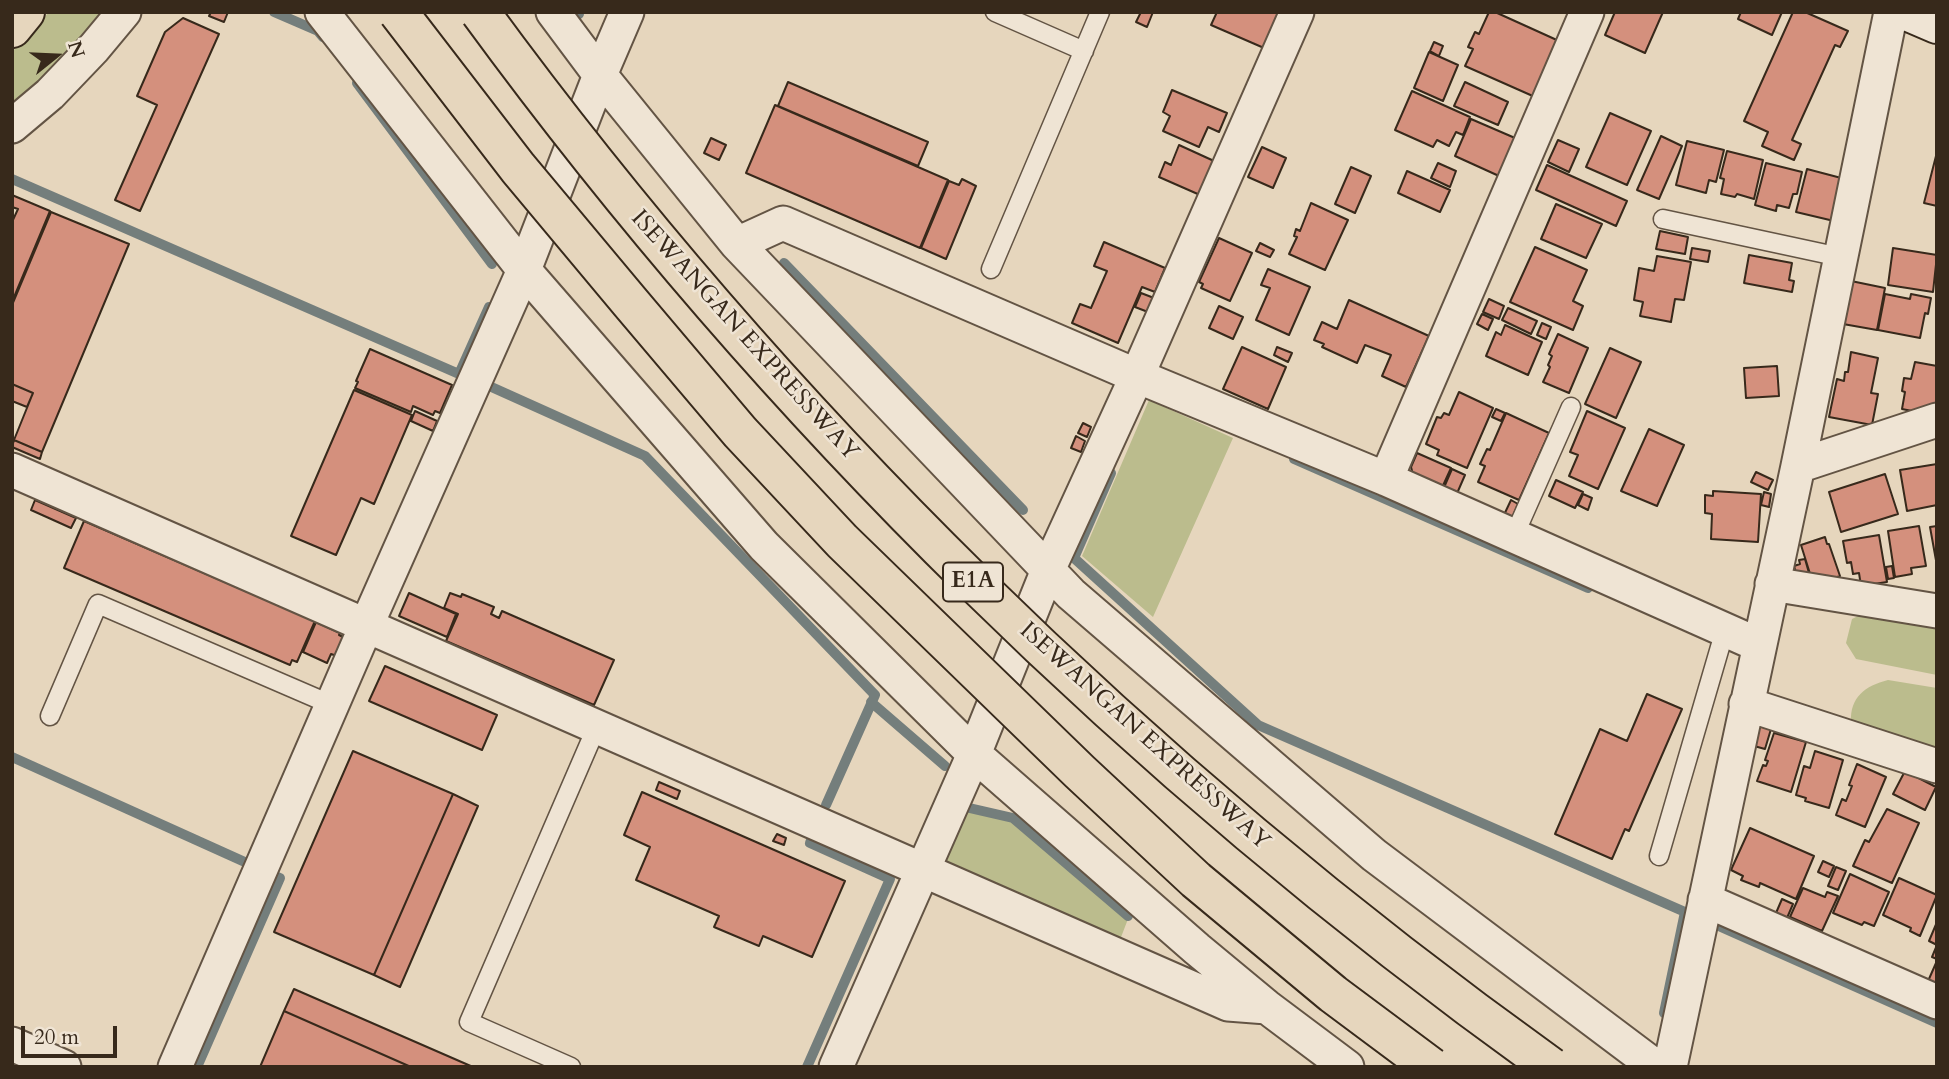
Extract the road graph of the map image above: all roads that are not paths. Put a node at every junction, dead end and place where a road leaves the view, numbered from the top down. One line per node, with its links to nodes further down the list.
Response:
1 (25, 12): 15 (highway)
2 (124, 12): 18 (street)
3 (322, 12): 23 (street)
4 (398, 12): 54 (highway, E1A, bridge)
5 (480, 12): 55 (highway, ISEWANGAN EXPRESSWAY / E1A, bridge)
6 (553, 12): 17 (street)
7 (627, 12): 17 (street)
8 (995, 12): 16 (lane)
9 (1100, 12): 16 (lane)
10 (1297, 12): 24 (street)
11 (1587, 12): 29 (street)
12 (1891, 12): 21 (street)
13 (1909, 12): 14 (main road)
14 (1937, 24)
15 (12, 28)
16 (1084, 51): 22 (lane)
17 (600, 75): 20 (street); 23 (street)
18 (12, 126)
19 (1663, 219): 21 (lane)
20 (737, 244): 24 (street); 31 (street)
21 (1840, 257): 27 (street)
22 (991, 269)
23 (524, 270): 34 (street); 41 (street)
24 (1137, 376): 29 (street); 31 (street)
25 (1571, 407): 30 (lane)
26 (1937, 421): 27 (street)
27 (1798, 466): 32 (street)
28 (12, 470): 34 (street)
29 (1386, 479): 30 (street)
30 (1514, 536): 35 (street)
31 (1048, 570): 41 (street); 56 (street)
32 (1772, 584): 33 (street); 36 (street)
33 (1937, 611)
34 (367, 624): 38 (street); 40 (street)
35 (1725, 630): 36 (street); 43 (lane)
36 (1759, 645): 37 (street)
37 (1746, 704): 42 (street); 45 (street)
38 (332, 705): 39 (lane); 50 (street)
39 (50, 716)
40 (597, 726): 44 (street); 51 (lane)
41 (974, 754): 44 (street); 47 (street)
42 (1937, 765)
43 (1659, 856)
44 (921, 870): 47 (street); 52 (street)
45 (1705, 900): 46 (street); 57 (street)
46 (1937, 1002)
47 (1267, 1007): 53 (street)
48 (12, 1044): 49 (street)
49 (64, 1067)
50 (174, 1067)
51 (571, 1067)
52 (836, 1067)
53 (1347, 1067)
54 (1431, 1067)
55 (1551, 1067)
56 (1656, 1067)
57 (1670, 1067)

